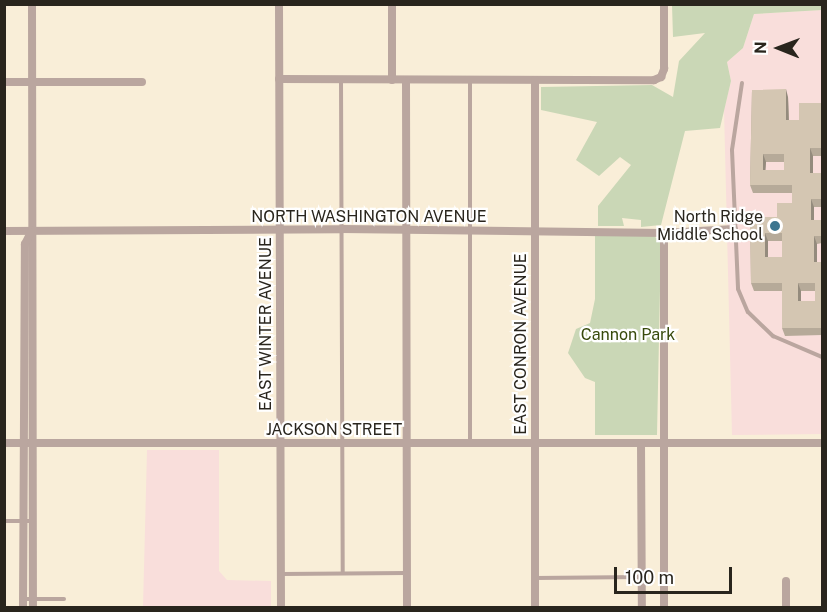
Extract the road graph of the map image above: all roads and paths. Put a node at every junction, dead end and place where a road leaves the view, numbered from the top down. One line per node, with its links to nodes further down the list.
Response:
1 (32, 4): 12 (street)
2 (279, 4): 5 (street, EAST WINTER AVENUE)
3 (392, 4): 7 (street)
4 (664, 4): 9 (street)
5 (279, 79): 6 (street); 17 (street, EAST WINTER AVENUE)
6 (341, 80): 7 (street); 15 (lane)
7 (392, 80): 10 (street)
8 (470, 80): 9 (street); 10 (street); 22 (lane)
9 (535, 80): 19 (street, EAST CONRON AVENUE)
10 (406, 81): 18 (street)
11 (4, 82): 12 (street)
12 (32, 82): 13 (street); 21 (street)
13 (142, 82)
14 (742, 82): 16 (lane)
15 (342, 229): 17 (street, NORTH WASHINGTON AVENUE); 18 (street, NORTH WASHINGTON AVENUE); 29 (lane)
16 (734, 229): 23 (street, NORTH WASHINGTON AVENUE); 26 (lane)
17 (279, 230): 21 (street, NORTH WASHINGTON AVENUE); 33 (street, EAST WINTER AVENUE)
18 (407, 230): 22 (street, NORTH WASHINGTON AVENUE); 34 (street)
19 (533, 230): 22 (street, NORTH WASHINGTON AVENUE); 23 (street, NORTH WASHINGTON AVENUE); 36 (street, EAST CONRON AVENUE)
20 (4, 231): 21 (street, NORTH WASHINGTON AVENUE)
21 (31, 231): 24 (street); 25 (street)
22 (470, 231): 35 (lane)
23 (664, 233): 38 (street)
24 (24, 306): 25 (street); 27 (street)
25 (34, 306): 28 (street)
26 (822, 357)
27 (24, 373): 28 (street); 31 (street)
28 (34, 373): 32 (street)
29 (342, 442): 33 (street, JACKSON STREET); 34 (street, JACKSON STREET); 44 (lane)
30 (4, 443): 31 (street, JACKSON STREET)
31 (24, 443): 32 (street, JACKSON STREET); 41 (street)
32 (34, 443): 33 (street, JACKSON STREET); 42 (street)
33 (280, 443): 47 (street, EAST WINTER AVENUE)
34 (406, 443): 35 (street, JACKSON STREET); 45 (street)
35 (470, 443): 36 (street, JACKSON STREET)
36 (535, 443): 37 (street, JACKSON STREET); 49 (street, EAST CONRON AVENUE)
37 (641, 443): 38 (street, JACKSON STREET); 48 (street)
38 (663, 443): 39 (street, JACKSON STREET); 58 (street)
39 (822, 443)
40 (4, 520): 41 (lane)
41 (23, 521): 42 (lane); 46 (street)
42 (34, 521): 43 (street)
43 (33, 573): 46 (street); 53 (street)
44 (343, 573): 45 (lane); 47 (lane)
45 (407, 573): 55 (street)
46 (23, 574): 52 (street)
47 (281, 574): 54 (street, EAST WINTER AVENUE)
48 (642, 577): 49 (lane); 57 (street)
49 (534, 578): 56 (street, EAST CONRON AVENUE)
50 (786, 581): 59 (street)
51 (64, 599): 53 (lane)
52 (23, 603): 53 (lane)
53 (33, 603)
54 (281, 608)
55 (407, 608)
56 (535, 608)
57 (642, 608)
58 (664, 608)
59 (786, 608)

